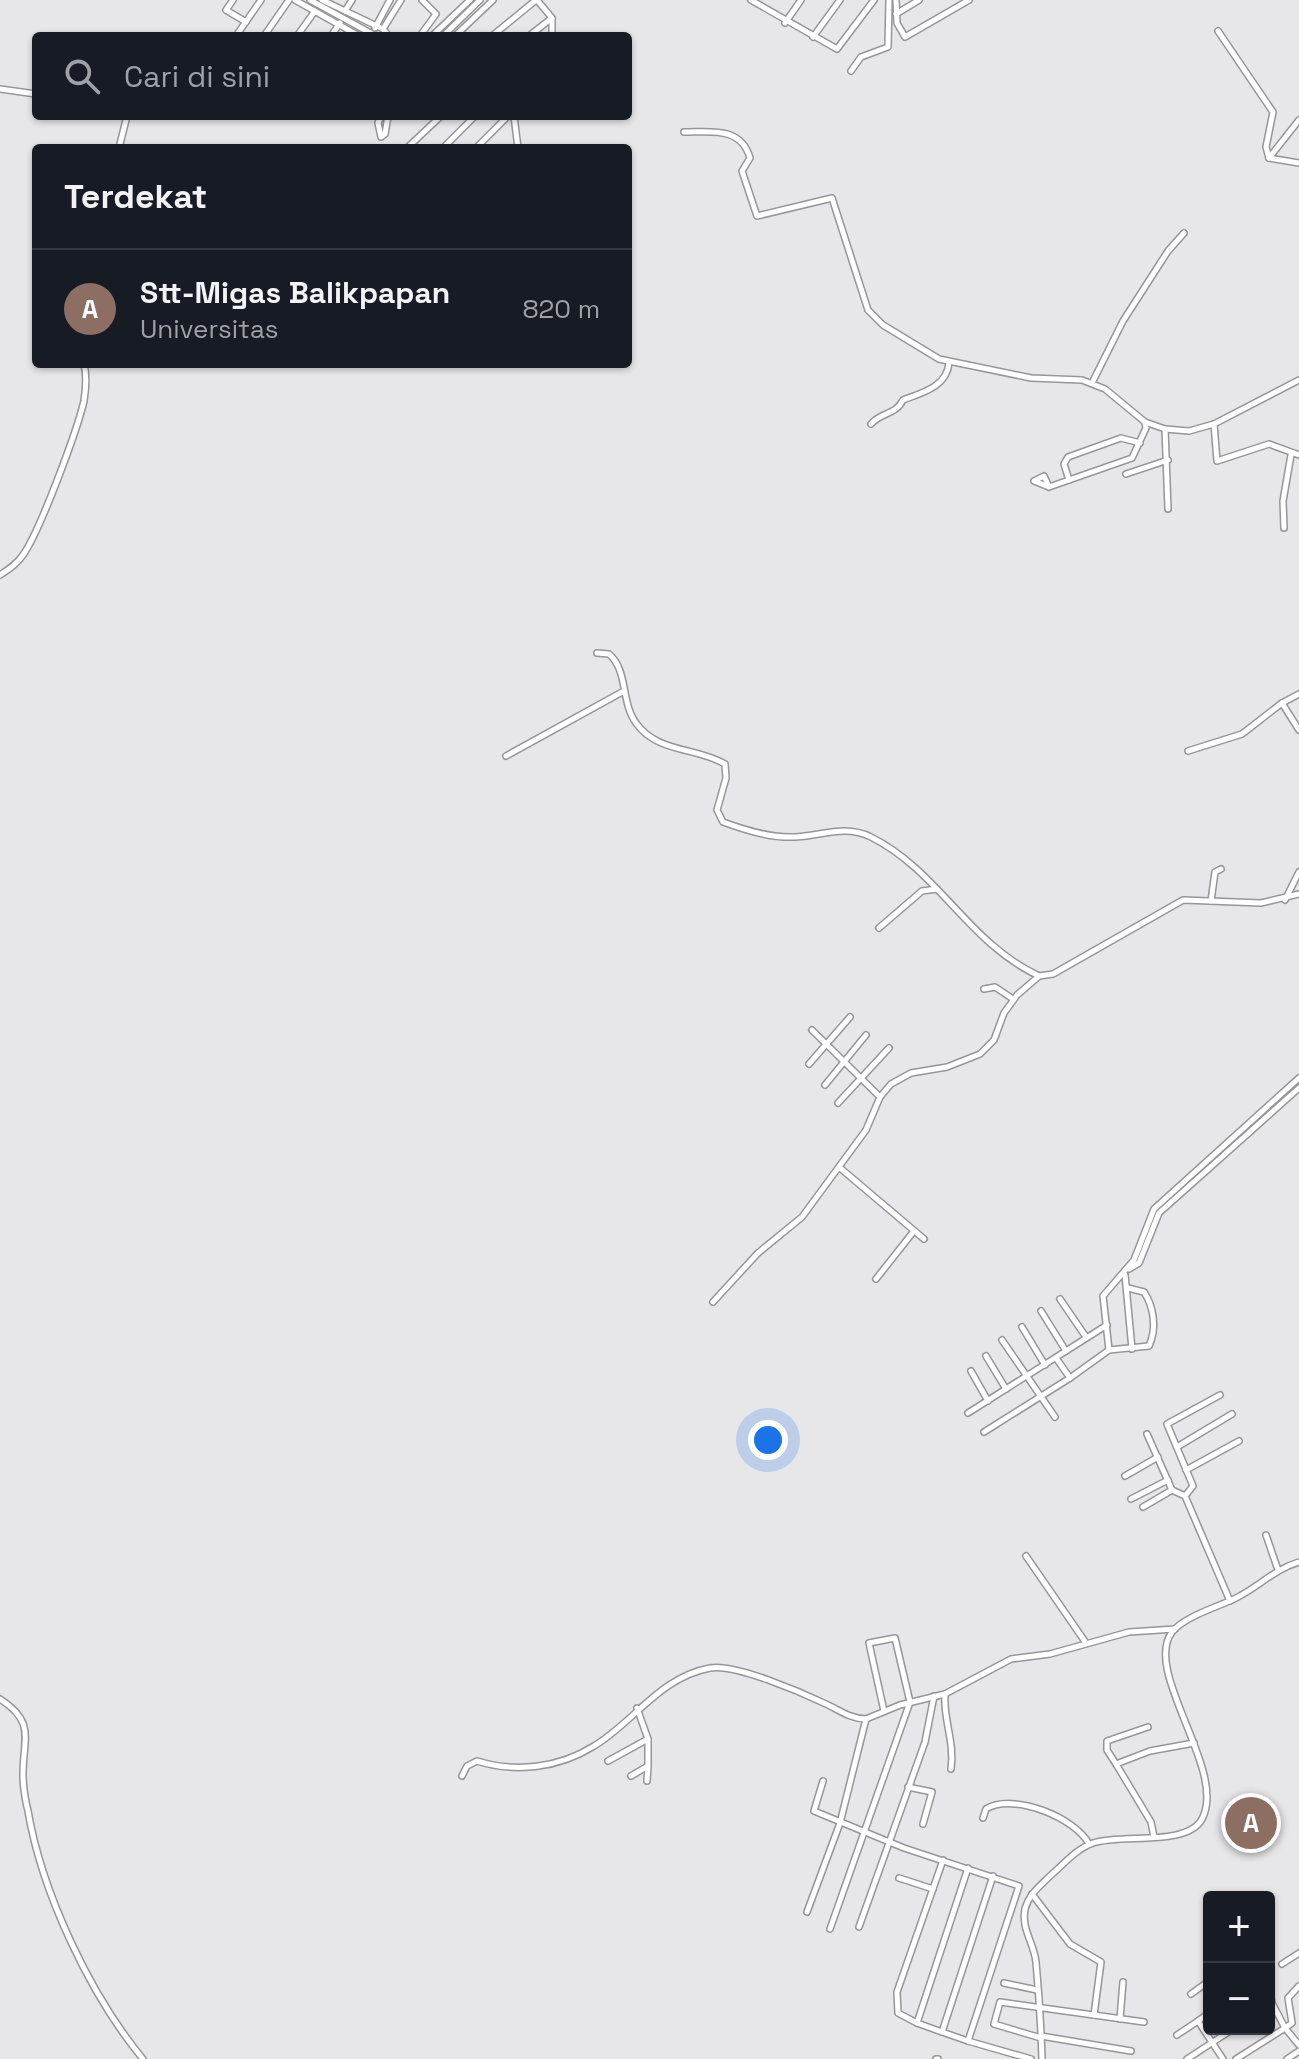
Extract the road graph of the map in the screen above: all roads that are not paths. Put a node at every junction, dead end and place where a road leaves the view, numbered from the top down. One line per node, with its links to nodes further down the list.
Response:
1 (233, 0): 27 (street)
2 (261, 0): 27 (street)
3 (292, 0): 23 (street); 34 (street)
4 (310, 0): 38 (street)
5 (322, 0): 24 (street)
6 (352, 0): 24 (street)
7 (390, 0): 30 (street)
8 (401, 0): 30 (street)
9 (422, 0): 41 (street)
10 (470, 0): 31 (street)
11 (480, 0): 44 (street)
12 (493, 0): 45 (street)
13 (536, 0): 26 (street); 46 (street)
14 (751, 0): 22 (street)
15 (801, 0): 29 (street)
16 (840, 0): 49 (street)
17 (874, 0): 49 (street)
18 (889, 0): 50 (street)
19 (896, 0): 25 (street)
20 (919, 0): 25 (street)
21 (969, 0): 25 (street)
22 (762, 3): 29 (street)
23 (315, 11): 28 (street); 35 (street)
24 (345, 11): 30 (street)
25 (896, 14)
26 (552, 18): 47 (street); 48 (street)
27 (246, 22): 33 (street)
28 (340, 23): 36 (street); 37 (street)
29 (785, 23): 49 (street)
30 (379, 28): 39 (street); 40 (street)
31 (440, 28): 42 (street); 43 (street)
32 (1218, 31): 67 (street)
33 (239, 32)
34 (267, 32)
35 (300, 32)
36 (334, 32)
37 (353, 32)
38 (368, 32)
39 (376, 32)
40 (384, 32)
41 (423, 32)
42 (436, 32)
43 (443, 32)
44 (448, 32)
45 (459, 32)
46 (497, 32)
47 (534, 32)
48 (552, 32)
49 (813, 37)
50 (851, 71)
51 (0, 89): 52 (street)
52 (32, 93)
53 (126, 120): 62 (street)
54 (379, 120): 55 (street)
55 (387, 120)
56 (437, 120): 63 (street)
57 (471, 120): 64 (street)
58 (506, 120): 65 (street)
59 (512, 120): 66 (street)
60 (1299, 120): 67 (street)
61 (684, 132): 70 (street)
62 (120, 144)
63 (411, 144)
64 (447, 144)
65 (479, 144)
66 (517, 144)
67 (1269, 158): 68 (street)
68 (1298, 162)
69 (1184, 233): 73 (street)
70 (949, 363): 73 (street); 75 (street)
71 (84, 368): 87 (street)
72 (1299, 380): 76 (street)
73 (1092, 383): 74 (street)
74 (1145, 422): 77 (street); 78 (street)
75 (871, 424)
76 (1214, 424): 77 (street); 79 (street)
77 (1165, 429): 81 (street)
78 (1140, 443): 83 (street); 83 (street)
79 (1291, 455): 80 (street); 86 (street)
80 (1299, 455)
81 (1168, 460): 82 (street); 85 (street)
82 (1126, 474)
83 (1069, 480): 84 (street)
84 (1049, 487)
85 (1168, 509)
86 (1284, 528)
87 (0, 575)
88 (597, 653): 89 (street)
89 (624, 691): 94 (street); 97 (street)
90 (1299, 694): 91 (street)
91 (1282, 703): 92 (street); 93 (street)
92 (1299, 730)
93 (1188, 751)
94 (506, 756)
95 (1221, 869): 100 (street)
96 (1299, 872): 99 (street)
97 (938, 889): 101 (street); 102 (street)
98 (1299, 894): 99 (street)
99 (1285, 900): 100 (street)
100 (1211, 901): 102 (street)
101 (879, 928)
102 (1039, 976): 104 (street)
103 (984, 989): 104 (street)
104 (1013, 999): 116 (street)
105 (850, 1017): 108 (street)
106 (812, 1030): 108 (street)
107 (866, 1035): 110 (street)
108 (825, 1046): 110 (street); 111 (street)
109 (889, 1048): 113 (street)
110 (842, 1063): 113 (street); 114 (street)
111 (809, 1064)
112 (1299, 1078): 121 (street)
113 (860, 1079): 116 (street); 117 (street)
114 (825, 1085)
115 (1299, 1088): 121 (street)
116 (880, 1097): 118 (street)
117 (838, 1103)
118 (839, 1167): 119 (street); 125 (street)
119 (914, 1231): 120 (street); 122 (street)
120 (924, 1239)
121 (1126, 1272): 123 (street); 127 (street)
122 (876, 1279)
123 (1128, 1288): 131 (street); 131 (street)
124 (1060, 1299): 129 (street)
125 (713, 1302)
126 (1041, 1311): 133 (street)
127 (1107, 1325): 129 (street); 132 (street)
128 (1022, 1327): 136 (street)
129 (1086, 1337): 133 (street)
130 (1002, 1340): 138 (street)
131 (1132, 1349): 132 (street)
132 (1109, 1350): 139 (street)
133 (1066, 1351): 135 (street)
134 (986, 1356): 140 (street)
135 (1056, 1358): 136 (street); 139 (street)
136 (1045, 1365): 138 (street)
137 (971, 1371): 143 (street)
138 (1027, 1376): 140 (street); 142 (street)
139 (1070, 1378): 142 (street)
140 (1006, 1389): 143 (street)
141 (1220, 1395): 150 (street)
142 (1040, 1396): 146 (street); 147 (street)
143 (988, 1401): 144 (street)
144 (968, 1413)
145 (1232, 1414): 150 (street)
146 (1055, 1417)
147 (984, 1432)
148 (1147, 1434): 151 (street)
149 (1239, 1441): 152 (street)
150 (1177, 1447): 152 (street)
151 (1158, 1457): 153 (street); 154 (street)
152 (1186, 1470): 156 (street)
153 (1125, 1476)
154 (1168, 1480): 155 (street); 157 (street)
155 (1172, 1490): 156 (street); 158 (street)
156 (1185, 1496): 163 (street)
157 (1131, 1499)
158 (1143, 1507)
159 (1266, 1535): 162 (street)
160 (1026, 1556): 165 (street)
161 (1299, 1562): 162 (street)
162 (1278, 1570): 163 (street)
163 (1230, 1601): 164 (street)
164 (1175, 1629): 165 (street); 175 (street)
165 (1086, 1643): 166 (street)
166 (945, 1694): 167 (street); 179 (street)
167 (934, 1696): 169 (street); 184 (street)
168 (0, 1699): 228 (street)
169 (910, 1702): 171 (street); 171 (street); 188 (street)
170 (637, 1708): 172 (street); 174 (street); 180 (street)
171 (884, 1711): 172 (street)
172 (866, 1719): 186 (street)
173 (1148, 1727): 177 (street)
174 (648, 1739): 176 (street); 178 (street)
175 (1194, 1743): 177 (street); 189 (street)
176 (608, 1761)
177 (1116, 1764): 189 (street)
178 (648, 1766): 181 (street); 182 (street)
179 (951, 1769)
180 (462, 1776)
181 (631, 1776)
182 (647, 1781)
183 (823, 1781): 186 (street)
184 (908, 1787): 187 (street); 190 (street)
185 (983, 1818): 191 (street)
186 (840, 1823): 188 (street); 198 (street)
187 (923, 1824)
188 (865, 1833): 190 (street); 200 (street)
189 (1154, 1837): 191 (street)
190 (888, 1841): 192 (street); 199 (street)
191 (1089, 1844): 197 (street)
192 (943, 1860): 193 (street); 196 (street)
193 (968, 1868): 194 (street); 217 (street)
194 (993, 1876): 220 (street); 224 (street)
195 (899, 1878): 196 (street)
196 (933, 1889): 217 (street)
197 (1032, 1894): 207 (street); 211 (street)
198 (807, 1912)
199 (859, 1927)
200 (830, 1929)
201 (1298, 1955): 202 (street)
202 (1282, 1964)
203 (1123, 1982): 213 (street)
204 (1004, 1983): 207 (street)
205 (1203, 1985): 208 (street)
206 (1299, 1986): 218 (street)
207 (1037, 1990): 209 (street)
208 (1191, 1994)
209 (1040, 2010): 211 (street); 223 (street); 223 (street)
210 (1275, 2012): 219 (street)
211 (1094, 2015): 213 (street)
212 (1203, 2017): 215 (street)
213 (1120, 2019): 216 (street)
214 (1299, 2019): 218 (street)
215 (1198, 2021): 221 (street); 225 (street)
216 (1144, 2022)
217 (917, 2023): 220 (street)
218 (1292, 2023): 219 (street)
219 (1285, 2028): 226 (street); 233 (street)
220 (942, 2032): 224 (street)
221 (1177, 2035)
222 (1223, 2035): 225 (street)
223 (1041, 2037): 227 (street); 230 (street)
224 (968, 2041): 229 (street)
225 (1211, 2042): 231 (street); 232 (street)
226 (1299, 2048): 234 (street)
227 (1131, 2051)
228 (143, 2059)
229 (1031, 2059)
230 (1042, 2059)
231 (1187, 2059)
232 (1223, 2059)
233 (1236, 2059)
234 (1287, 2059)

